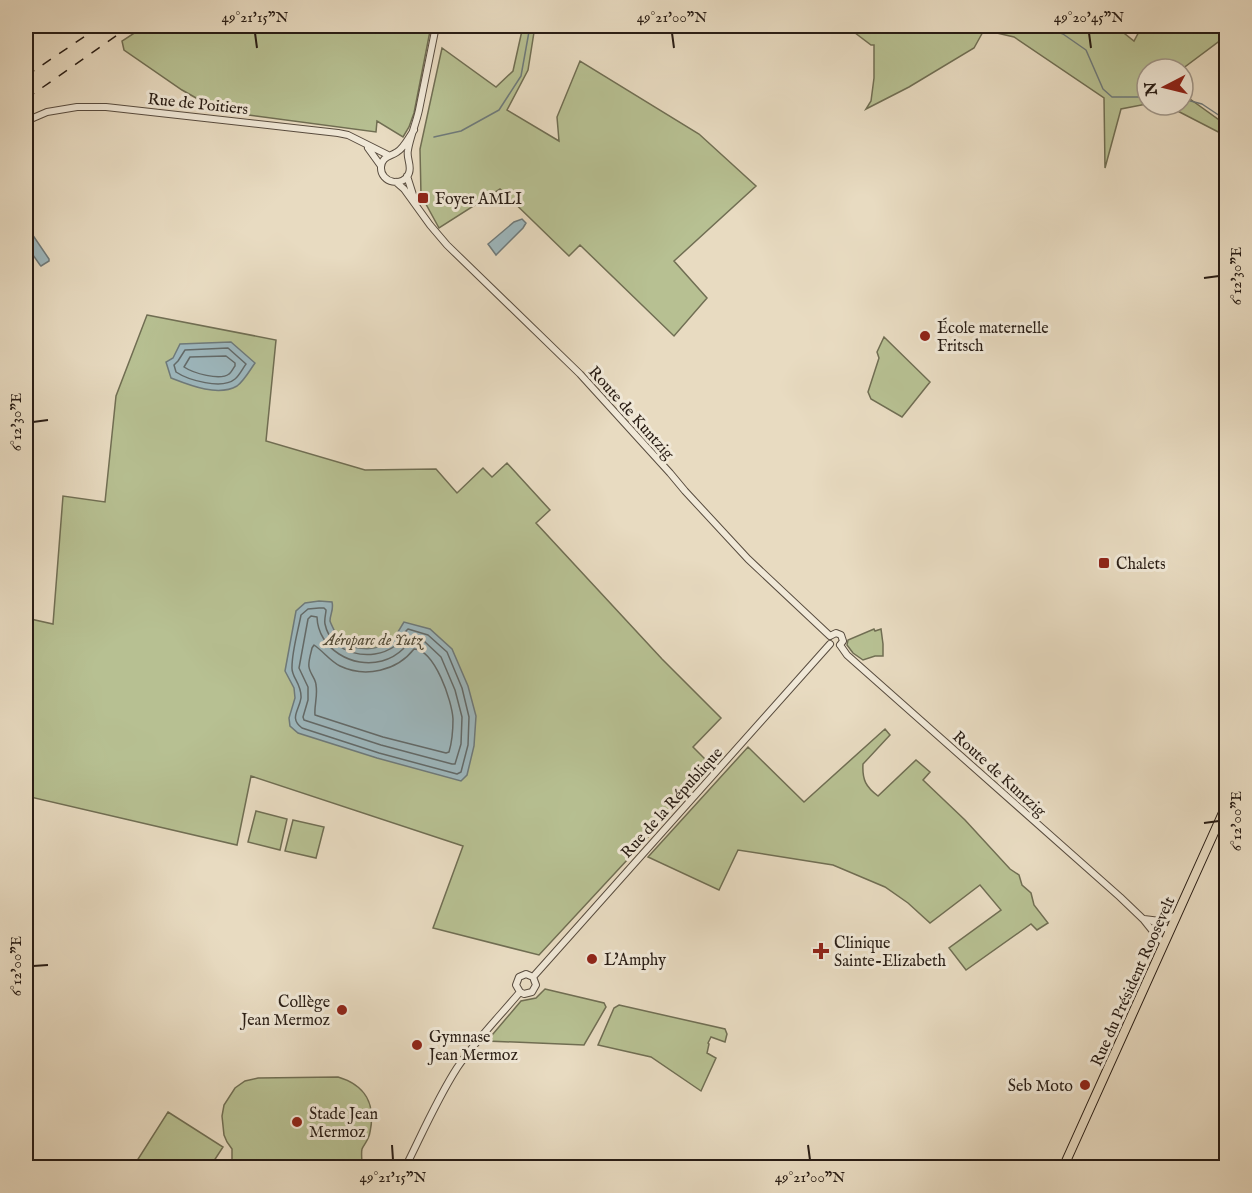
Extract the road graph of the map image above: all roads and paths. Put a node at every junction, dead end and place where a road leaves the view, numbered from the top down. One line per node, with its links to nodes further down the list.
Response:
1 (436, 26): 3 (street)
2 (26, 121): 4 (street, Rue de Poitiers)
3 (414, 130): 5 (street); 7 (street)
4 (366, 145): 6 (street, Rue de Poitiers); 8 (street)
5 (396, 153): 6 (street); 7 (street)
6 (388, 155): 8 (street)
7 (407, 158): 9 (street)
8 (381, 166): 10 (street)
9 (407, 176): 10 (street); 11 (street, Route de Kuntzig)
10 (396, 182): 11 (street, Route de Kuntzig)
11 (416, 204): 12 (street, Route de Kuntzig)
12 (830, 636): 13 (street); 14 (street)
13 (830, 644): 14 (street); 21 (street, Rue de la République)
14 (840, 645): 17 (street, Route de Kuntzig)
15 (1227, 806): 16 (main road, Rue du Président Roosevelt)
16 (1177, 915): 18 (street); 19 (main road, Rue du Président Roosevelt)
17 (1143, 919): 18 (street); 20 (street, Route de Kuntzig)
18 (1152, 921): 19 (street)
19 (1170, 931): 20 (main road, Rue du Président Roosevelt)
20 (1164, 942): 24 (main road, Rue du Président Roosevelt)
21 (533, 977): 22 (street); 22 (street)
22 (520, 992): 23 (street)
23 (405, 1167)
24 (1063, 1167)

